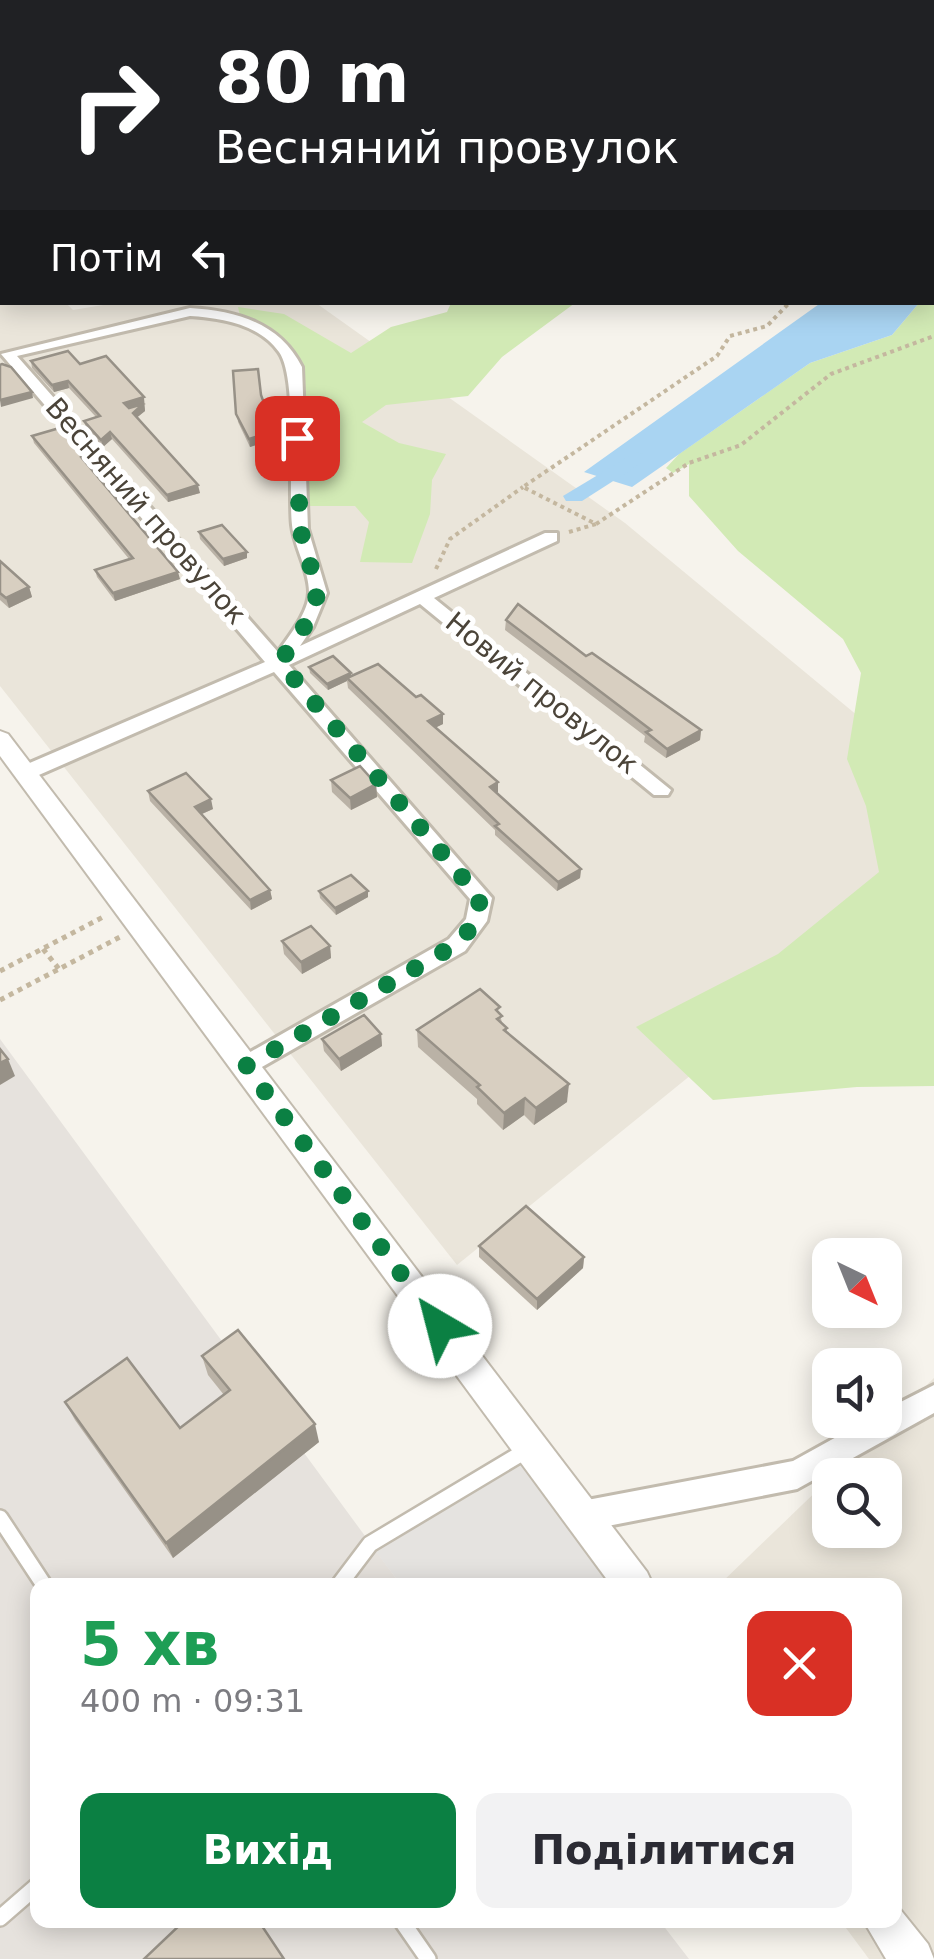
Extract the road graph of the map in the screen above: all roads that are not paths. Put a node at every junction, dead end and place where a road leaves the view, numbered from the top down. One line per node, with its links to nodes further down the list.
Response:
1 (551, 537): 2 (street)
2 (422, 597): 3 (street); 6 (street, Новий провулок)
3 (280, 662): 3 (street, Весняний провулок); 5 (street); 7 (street, Весняний провулок)
4 (0, 739): 5 (street)
5 (25, 772): 7 (street)
6 (661, 790)
7 (246, 1066): 9 (street)
8 (934, 1398): 10 (street)
9 (531, 1448): 10 (street); 13 (lane)
10 (582, 1516): 14 (street)
11 (0, 1518): 12 (lane)
12 (39, 1578)
13 (344, 1578)
14 (629, 1578)
15 (30, 1892): 16 (lane)
16 (0, 1918)
17 (407, 1928): 19 (lane)
18 (890, 1928): 20 (street)
19 (428, 1959)
20 (914, 1959)

